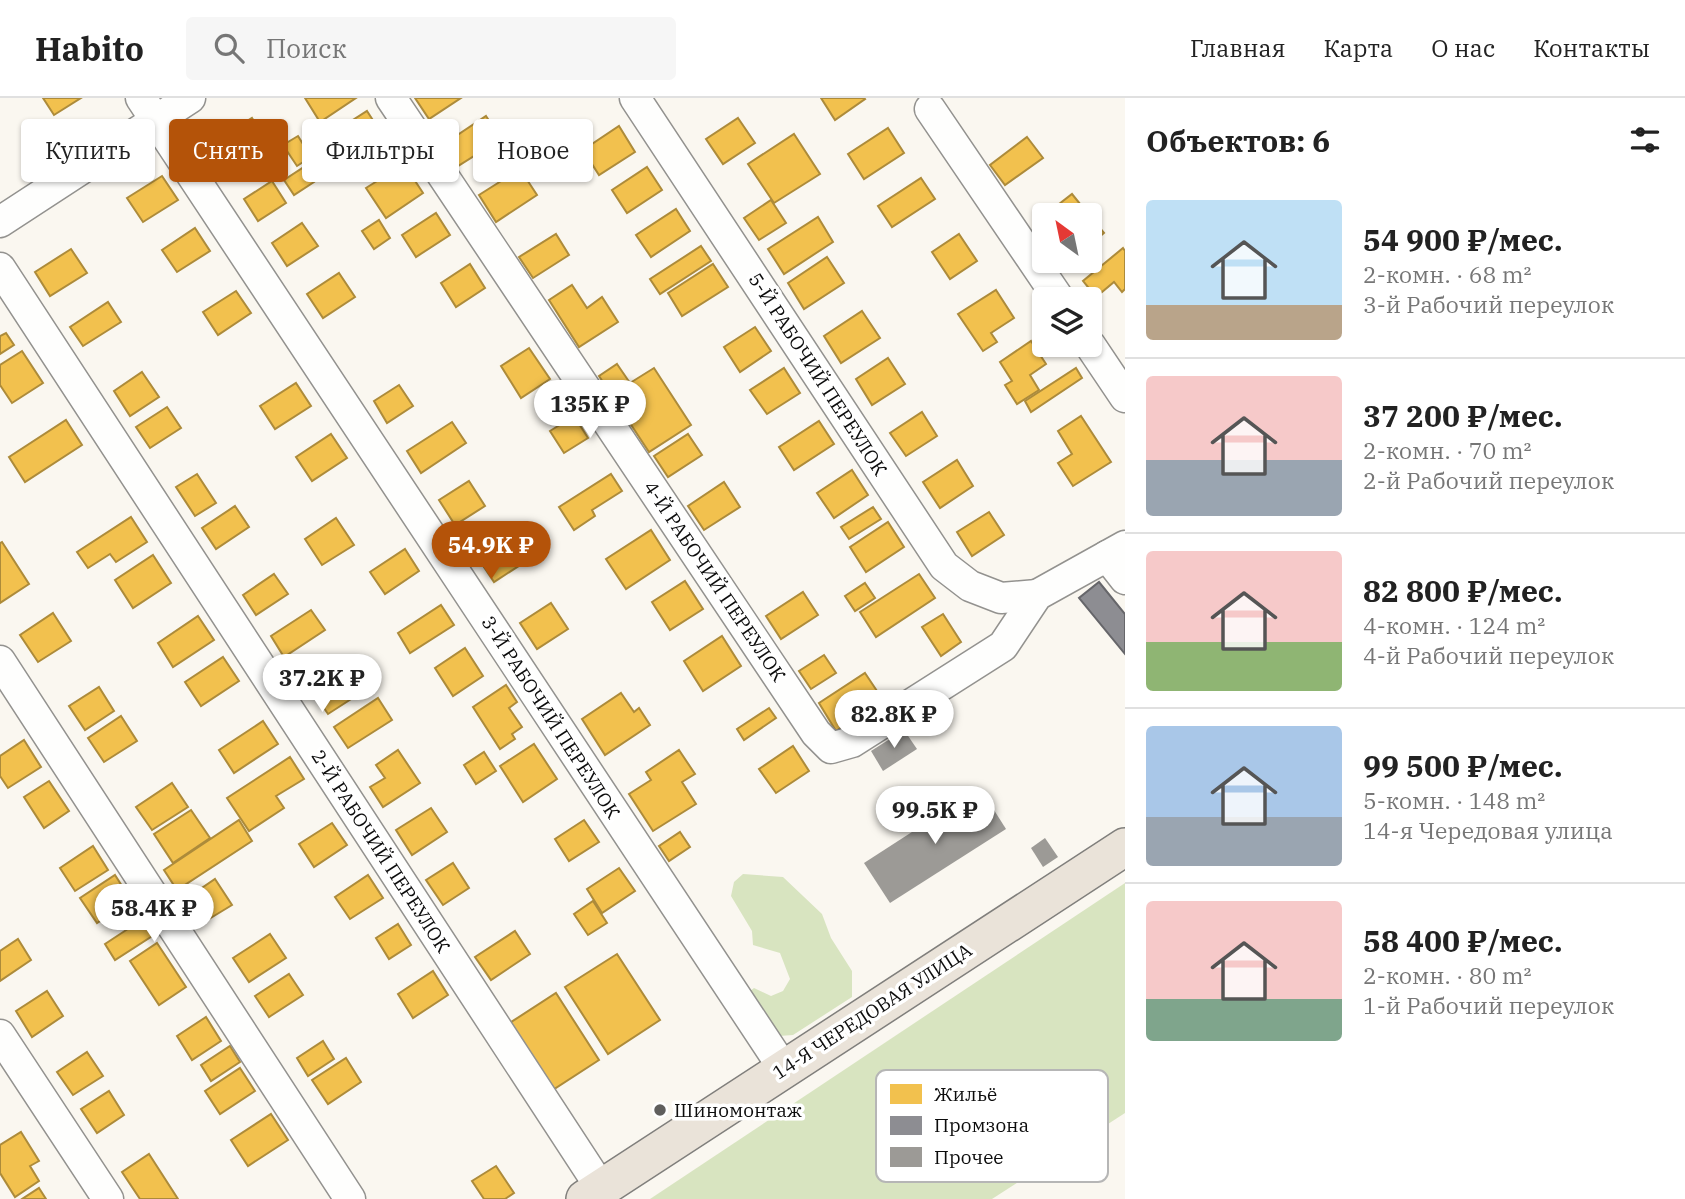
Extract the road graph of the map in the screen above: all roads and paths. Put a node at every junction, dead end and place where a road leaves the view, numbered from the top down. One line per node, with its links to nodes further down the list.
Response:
1 (190, 98): 4 (street)
2 (391, 98): 12 (street, 4-Й РАБОЧИЙ ПЕРЕУЛОК)
3 (635, 98): 12 (street, 5-Й РАБОЧИЙ ПЕРЕУЛОК)
4 (148, 109): 6 (street); 16 (street, 3-Й РАБОЧИЙ ПЕРЕУЛОК)
5 (930, 109): 8 (street)
6 (0, 222)
7 (0, 268): 17 (street, 2-Й РАБОЧИЙ ПЕРЕУЛОК)
8 (1051, 287)
9 (1098, 357): 10 (street)
10 (1125, 397)
11 (1119, 561): 12 (street)
12 (1037, 595)
13 (0, 661): 19 (street)
14 (1125, 847): 16 (main road, 14-Я ЧЕРЕДОВАЯ УЛИЦА)
15 (0, 1035): 18 (street)
16 (784, 1069): 17 (main road, 14-Я ЧЕРЕДОВАЯ УЛИЦА)
17 (593, 1194)
18 (108, 1199)
19 (350, 1199)

